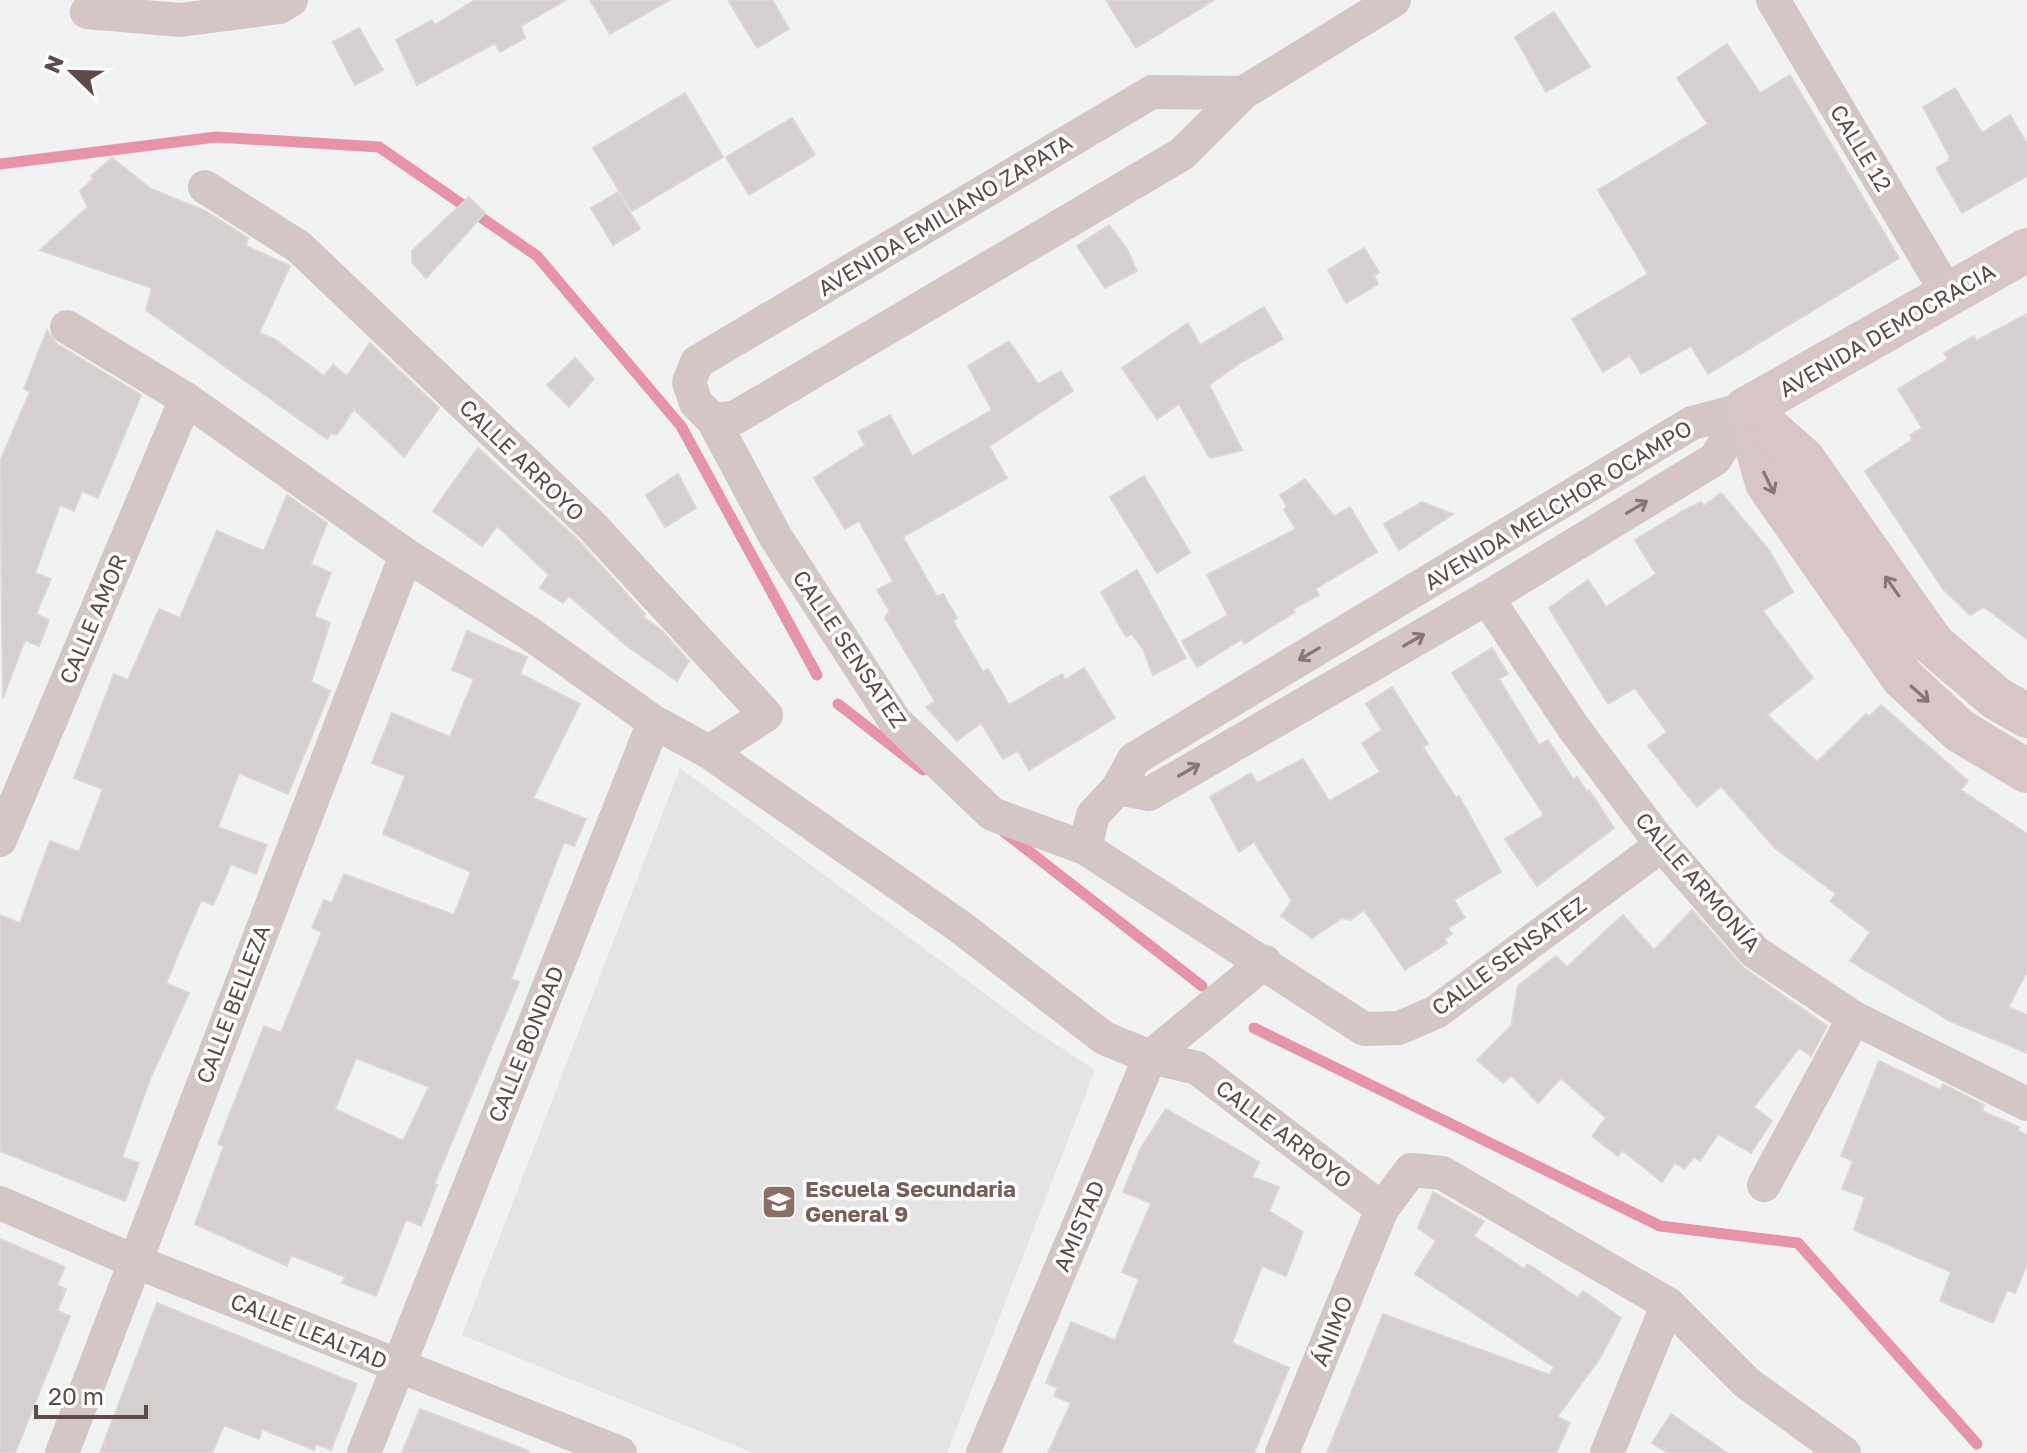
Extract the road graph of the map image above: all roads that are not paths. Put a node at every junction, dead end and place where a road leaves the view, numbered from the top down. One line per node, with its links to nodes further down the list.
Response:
1 (291, 0): 4 (street)
2 (1394, 0): 5 (street)
3 (1773, 0): 8 (street, CALLE 12)
4 (87, 12)
5 (1243, 93): 12 (street); 12 (street, AVENIDA EMILIANO ZAPATA)
6 (205, 187): 17 (street, CALLE ARROYO)
7 (2024, 258): 8 (street, AVENIDA DEMOCRACIA)
8 (1949, 296): 11 (street, AVENIDA DEMOCRACIA)
9 (67, 327): 10 (street, CALLE ARROYO)
10 (186, 399): 13 (street, CALLE ARROYO); 20 (street, CALLE AMOR)
11 (1746, 409): 14 (street, AVENIDA MELCHOR OCAMPO, one-way to 11); 15 (street, one-way to 11); 18 (street, one-way to 18); 19 (street, AVENIDA MELCHOR OCAMPO, one-way to 19)
12 (705, 412): 22 (street, CALLE SENSATEZ)
13 (406, 555): 16 (street, CALLE ARROYO); 30 (street, CALLE BELLEZA)
14 (1487, 598): 19 (street, AVENIDA MELCHOR OCAMPO, one-way to 14); 21 (street, CALLE ARMONÍA)
15 (2027, 716)
16 (654, 722): 17 (street, CALLE ARROYO); 32 (street, CALLE BONDAD)
17 (709, 752): 25 (street, CALLE ARROYO)
18 (2027, 771)
19 (1118, 788): 22 (street, AVENIDA MELCHOR OCAMPO)
20 (0, 840)
21 (1662, 845): 23 (street, CALLE SENSATEZ); 24 (street, CALLE ARMONÍA)
22 (1085, 848): 23 (street, CALLE SENSATEZ)
23 (1265, 962): 25 (street, AMISTAD)
24 (1854, 1018): 26 (street, CALLE ARMONÍA); 27 (street)
25 (1150, 1057): 29 (street, CALLE ARROYO); 36 (street, AMISTAD)
26 (2027, 1104)
27 (1764, 1185)
28 (0, 1203): 30 (street, CALLE LEALTAD)
29 (1382, 1209): 31 (street); 37 (street, ÁNIMO)
30 (134, 1261): 32 (street, CALLE LEALTAD); 33 (street, CALLE BELLEZA)
31 (1668, 1304): 38 (street); 39 (street)
32 (399, 1367): 34 (street, CALLE BONDAD); 35 (street, CALLE LEALTAD)
33 (62, 1453)
34 (364, 1453)
35 (620, 1453)
36 (983, 1453)
37 (1282, 1453)
38 (1607, 1453)
39 (1844, 1453)

